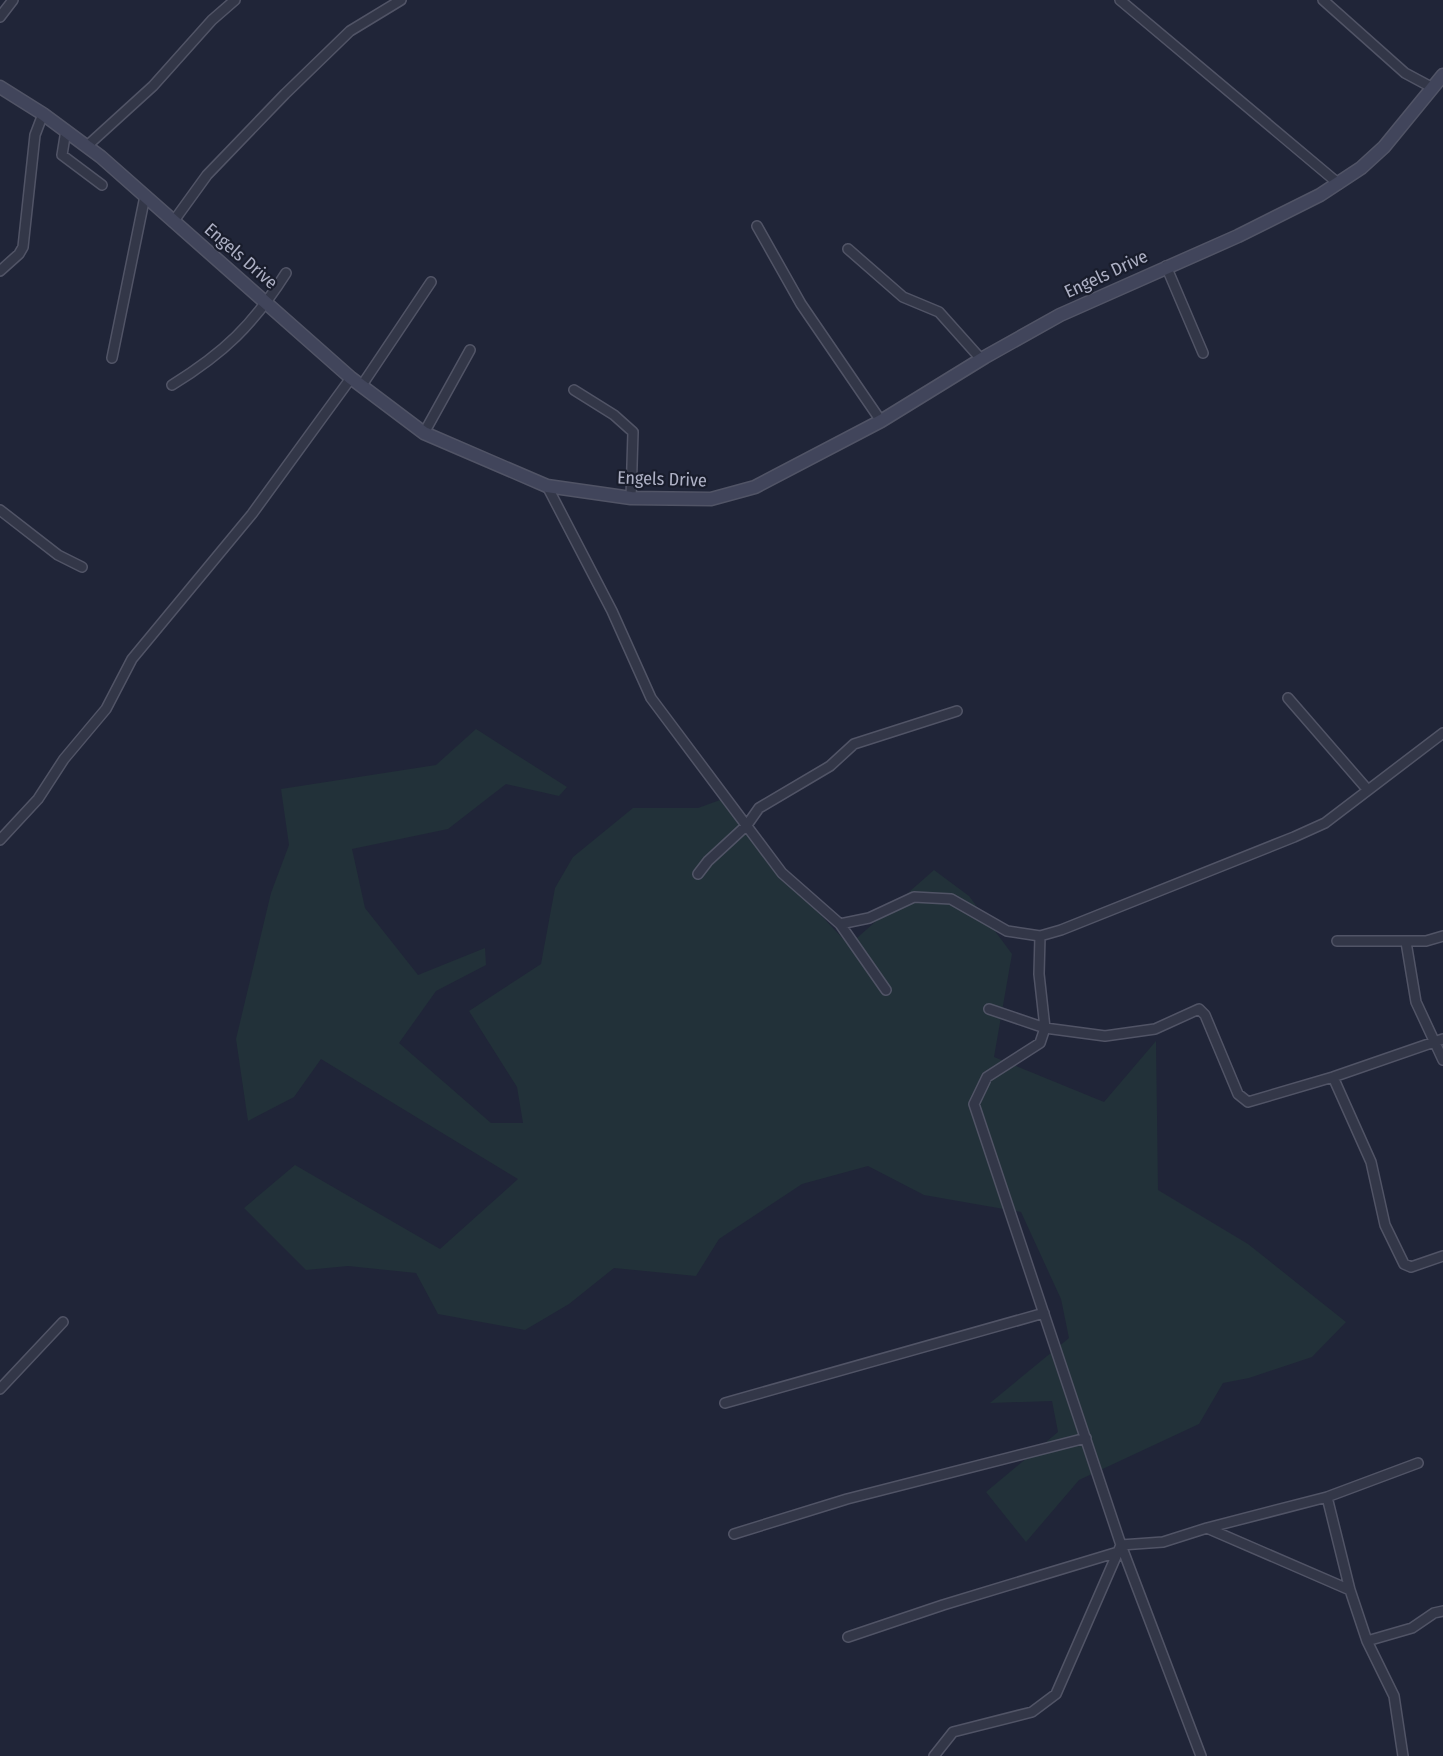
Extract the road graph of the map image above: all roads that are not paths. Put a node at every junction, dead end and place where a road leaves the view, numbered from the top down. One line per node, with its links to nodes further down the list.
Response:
1 (13, 0): 6 (street)
2 (235, 0): 12 (street)
3 (401, 0): 16 (street)
4 (1120, 0): 13 (street)
5 (1323, 0): 9 (street)
6 (0, 17)
7 (1443, 75): 9 (street, Engels Drive)
8 (0, 87): 10 (street, Engels Drive)
9 (1433, 88): 13 (street, Engels Drive)
10 (43, 114): 11 (street, Engels Drive); 20 (street)
11 (66, 130): 12 (street, Engels Drive); 14 (street)
12 (87, 146): 15 (street, Engels Drive)
13 (1339, 184): 19 (street, Engels Drive)
14 (102, 185)
15 (145, 196): 16 (street, Engels Drive); 26 (street)
16 (173, 222): 23 (street, Engels Drive)
17 (757, 226): 32 (street)
18 (848, 249): 27 (street)
19 (1166, 266): 25 (street); 27 (street, Engels Drive)
20 (0, 271)
21 (286, 273): 23 (street)
22 (431, 282): 30 (street)
23 (267, 303): 28 (street, Engels Drive); 29 (street)
24 (470, 350): 33 (street)
25 (1203, 353)
26 (112, 358)
27 (981, 359): 32 (street, Engels Drive)
28 (351, 378): 30 (street, Engels Drive); 43 (street)
29 (172, 385)
30 (362, 385): 33 (street, Engels Drive)
31 (574, 390): 35 (street)
32 (881, 421): 35 (street, Engels Drive)
33 (424, 433): 34 (street, Engels Drive)
34 (547, 486): 35 (street, Engels Drive); 42 (street)
35 (631, 498)
36 (0, 510): 37 (street)
37 (82, 567)
38 (1288, 698): 41 (street)
39 (957, 711): 42 (street)
40 (1443, 733): 41 (street)
41 (1367, 789): 46 (street)
42 (747, 825): 44 (street); 45 (street)
43 (0, 840)
44 (698, 874)
45 (840, 924): 46 (street); 50 (street)
46 (1040, 936): 52 (street)
47 (1443, 936): 49 (street)
48 (1337, 941): 49 (street)
49 (1406, 942): 53 (street)
50 (886, 990)
51 (989, 1009): 52 (street)
52 (1045, 1028): 55 (street); 57 (street)
53 (1440, 1040): 54 (street); 55 (street)
54 (1443, 1060)
55 (1333, 1077): 56 (street)
56 (1443, 1256)
57 (1044, 1313): 60 (street); 61 (street)
58 (63, 1322): 59 (street)
59 (0, 1389)
60 (724, 1403)
61 (1086, 1438): 65 (street); 66 (street)
62 (1418, 1463): 63 (street)
63 (1327, 1497): 64 (street); 67 (street)
64 (1207, 1527): 66 (street); 67 (street)
65 (734, 1534)
66 (1119, 1549): 69 (street); 71 (street); 72 (street)
67 (1350, 1590): 70 (street)
68 (1443, 1611): 70 (street)
69 (848, 1637)
70 (1367, 1641): 73 (street)
71 (934, 1756)
72 (1201, 1756)
73 (1404, 1756)

